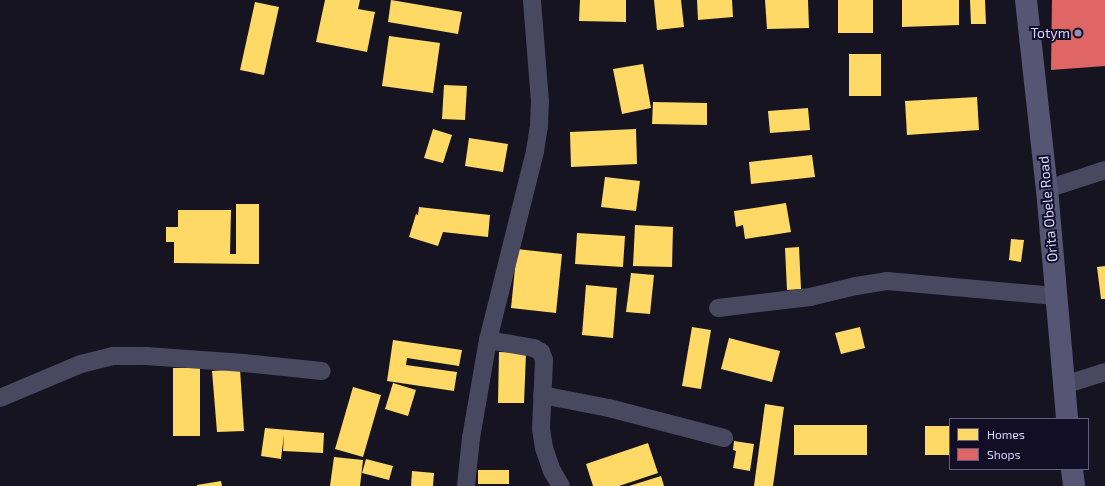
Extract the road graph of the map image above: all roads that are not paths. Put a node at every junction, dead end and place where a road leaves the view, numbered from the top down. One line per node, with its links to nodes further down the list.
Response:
1 (532, 0): 7 (street)
2 (1026, 0): 4 (main road, Orita Obele Road)
3 (1105, 170): 4 (street)
4 (1047, 189): 5 (main road, Orita Obele Road)
5 (1055, 296): 6 (street); 10 (main road, Orita Obele Road)
6 (718, 308)
7 (488, 340): 11 (street); 16 (street)
8 (322, 371): 12 (street)
9 (1105, 372): 10 (street)
10 (1064, 384): 13 (main road, Orita Obele Road)
11 (542, 395): 14 (street); 17 (street)
12 (0, 398)
13 (1067, 418)
14 (724, 438)
15 (1072, 470): 18 (main road)
16 (466, 486)
17 (561, 486)
18 (1074, 486)

